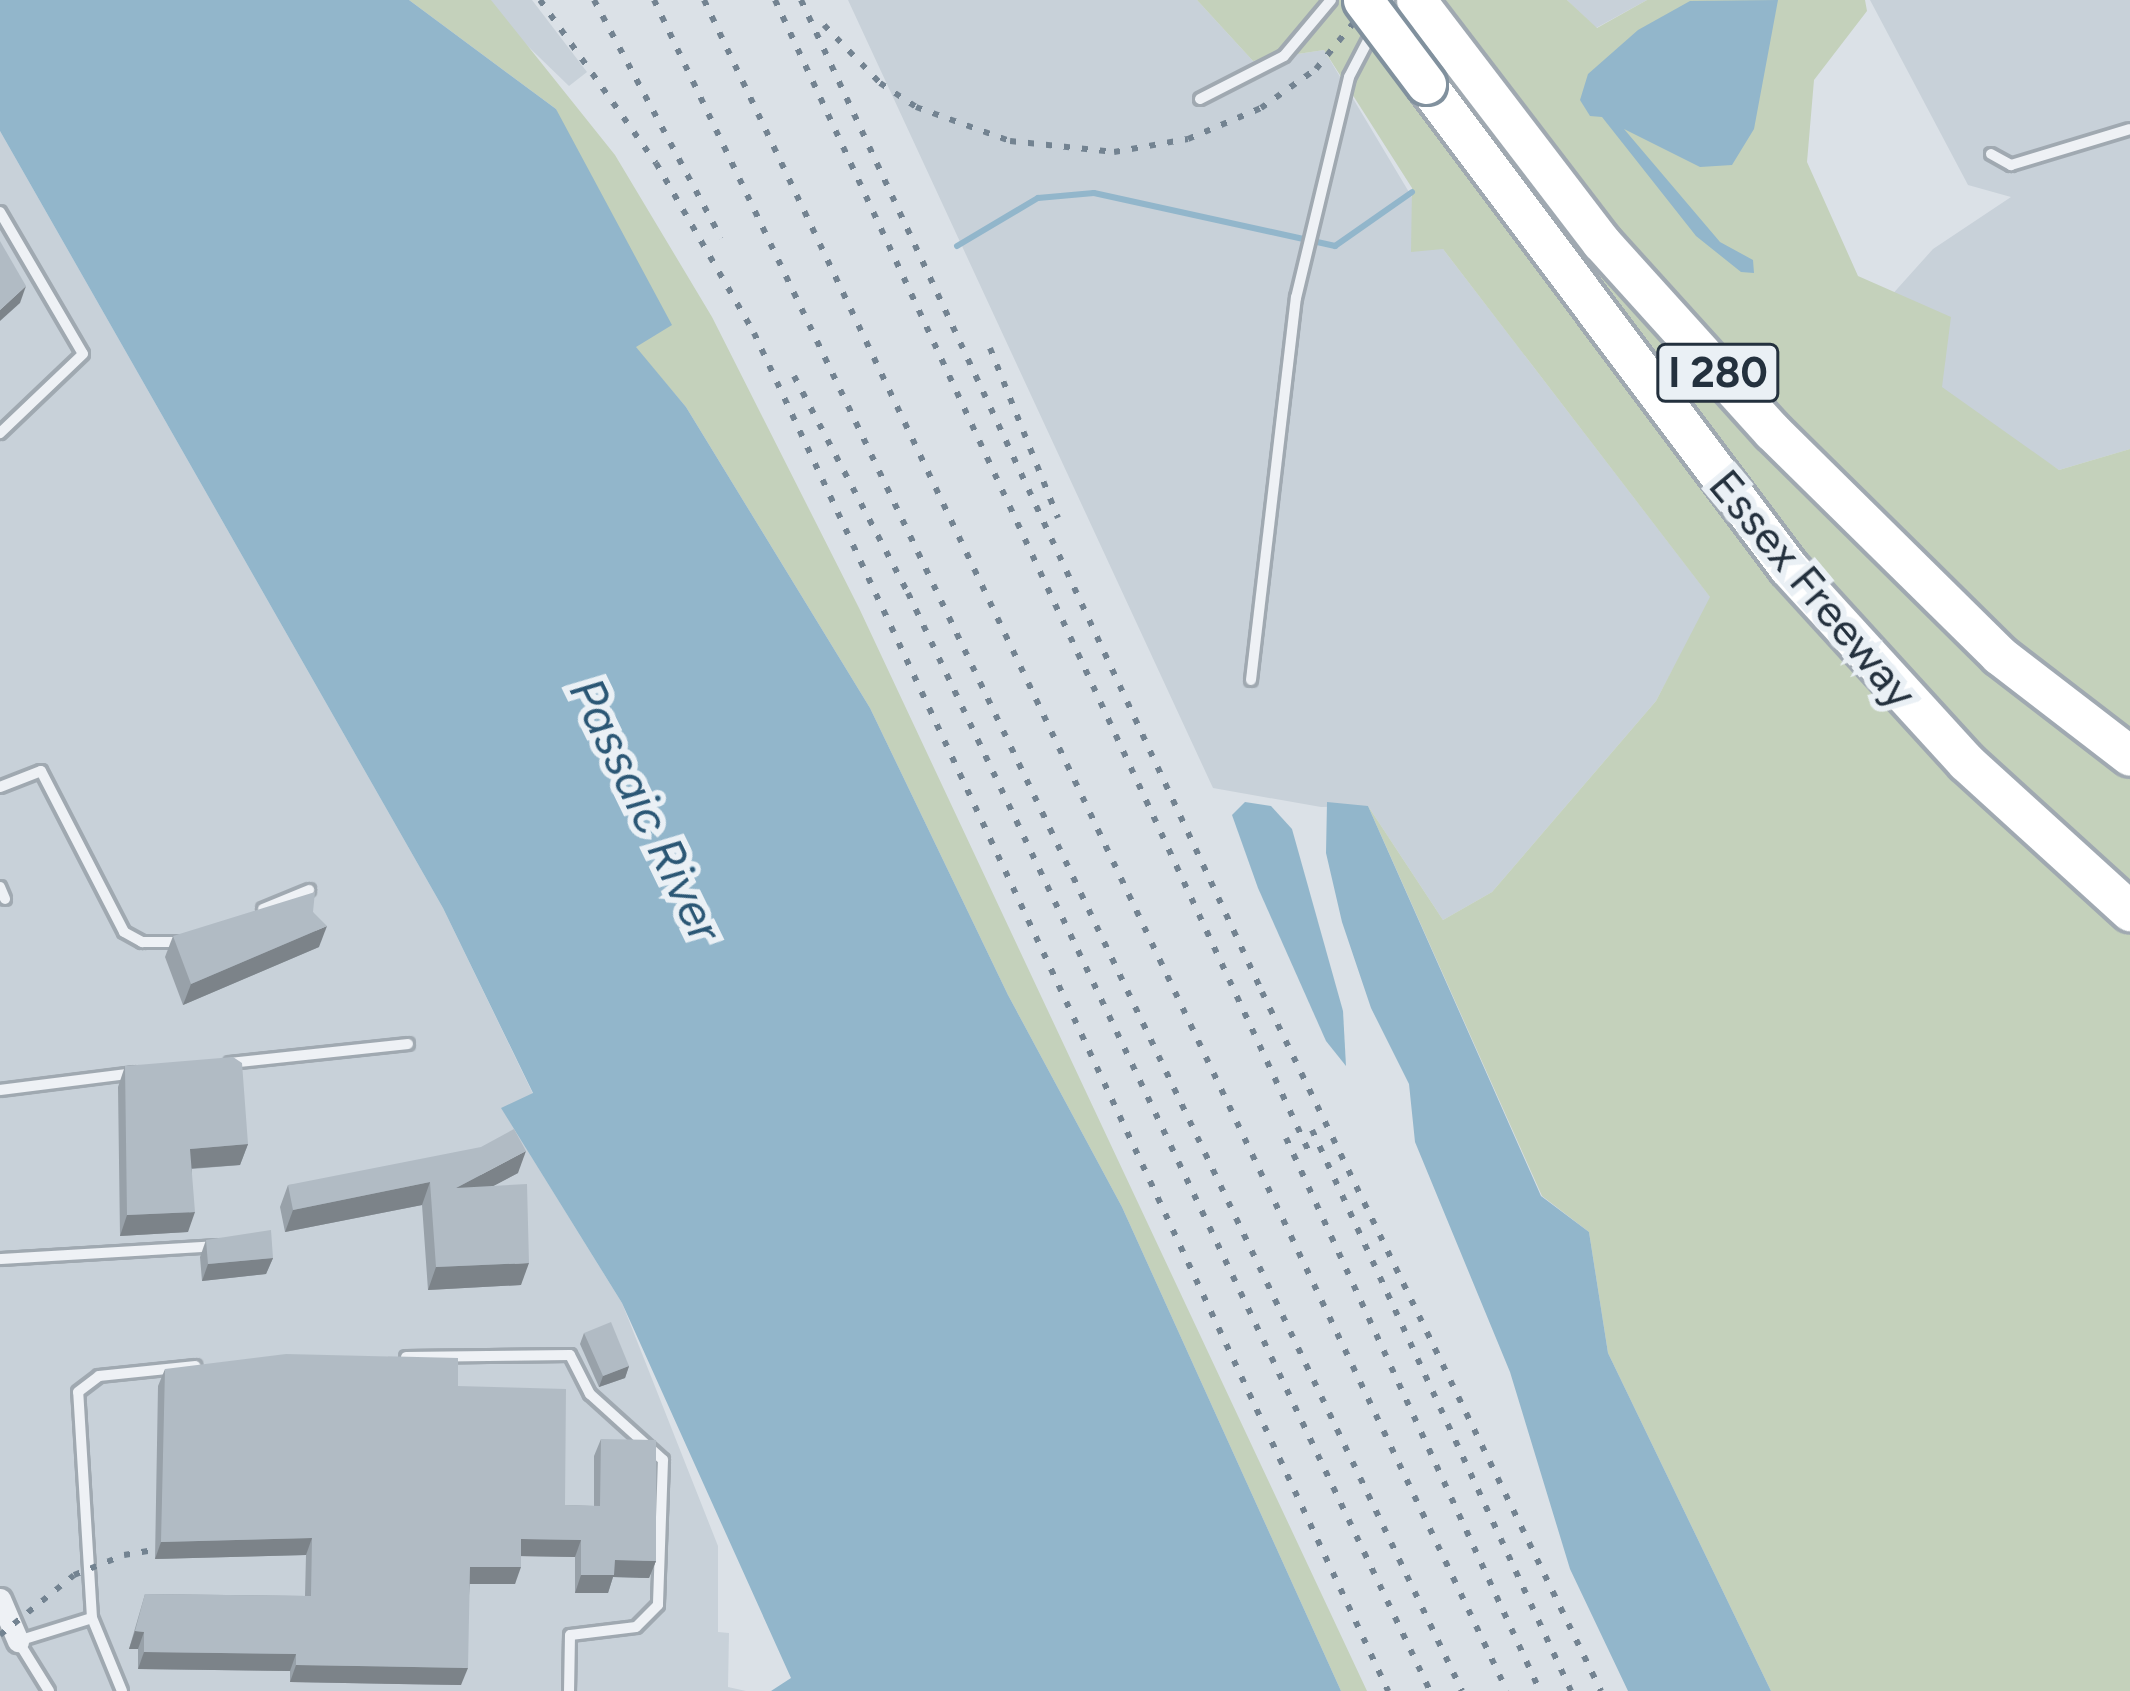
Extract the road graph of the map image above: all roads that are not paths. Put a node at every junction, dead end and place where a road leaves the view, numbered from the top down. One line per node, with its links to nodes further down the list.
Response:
1 (1331, 0): 5 (lane)
2 (1364, 0): 16 (highway, Essex Freeway / I 280, bridge)
3 (1391, 0): 11 (lane)
4 (1415, 0): 10 (highway, Essex Freeway / I 280)
5 (1200, 100)
6 (2130, 129): 7 (lane)
7 (1991, 154)
8 (0, 212): 9 (lane)
9 (0, 433)
10 (1999, 655): 12 (highway, Essex Freeway / I 280); 14 (highway)
11 (1251, 680)
12 (2130, 757)
13 (0, 787): 18 (lane)
14 (2130, 787)
15 (309, 890): 17 (lane)
16 (2130, 911)
17 (245, 916)
18 (203, 933)
19 (408, 1044): 20 (lane)
20 (211, 1065)
21 (146, 1072): 22 (lane)
22 (0, 1090)
23 (218, 1246): 24 (lane)
24 (0, 1259)
25 (382, 1358): 32 (lane)
26 (208, 1365): 28 (lane)
27 (0, 1599): 29 (street)
28 (92, 1618): 29 (lane); 31 (lane)
29 (18, 1641): 30 (lane)
30 (49, 1691)
31 (122, 1691)
32 (569, 1691)

